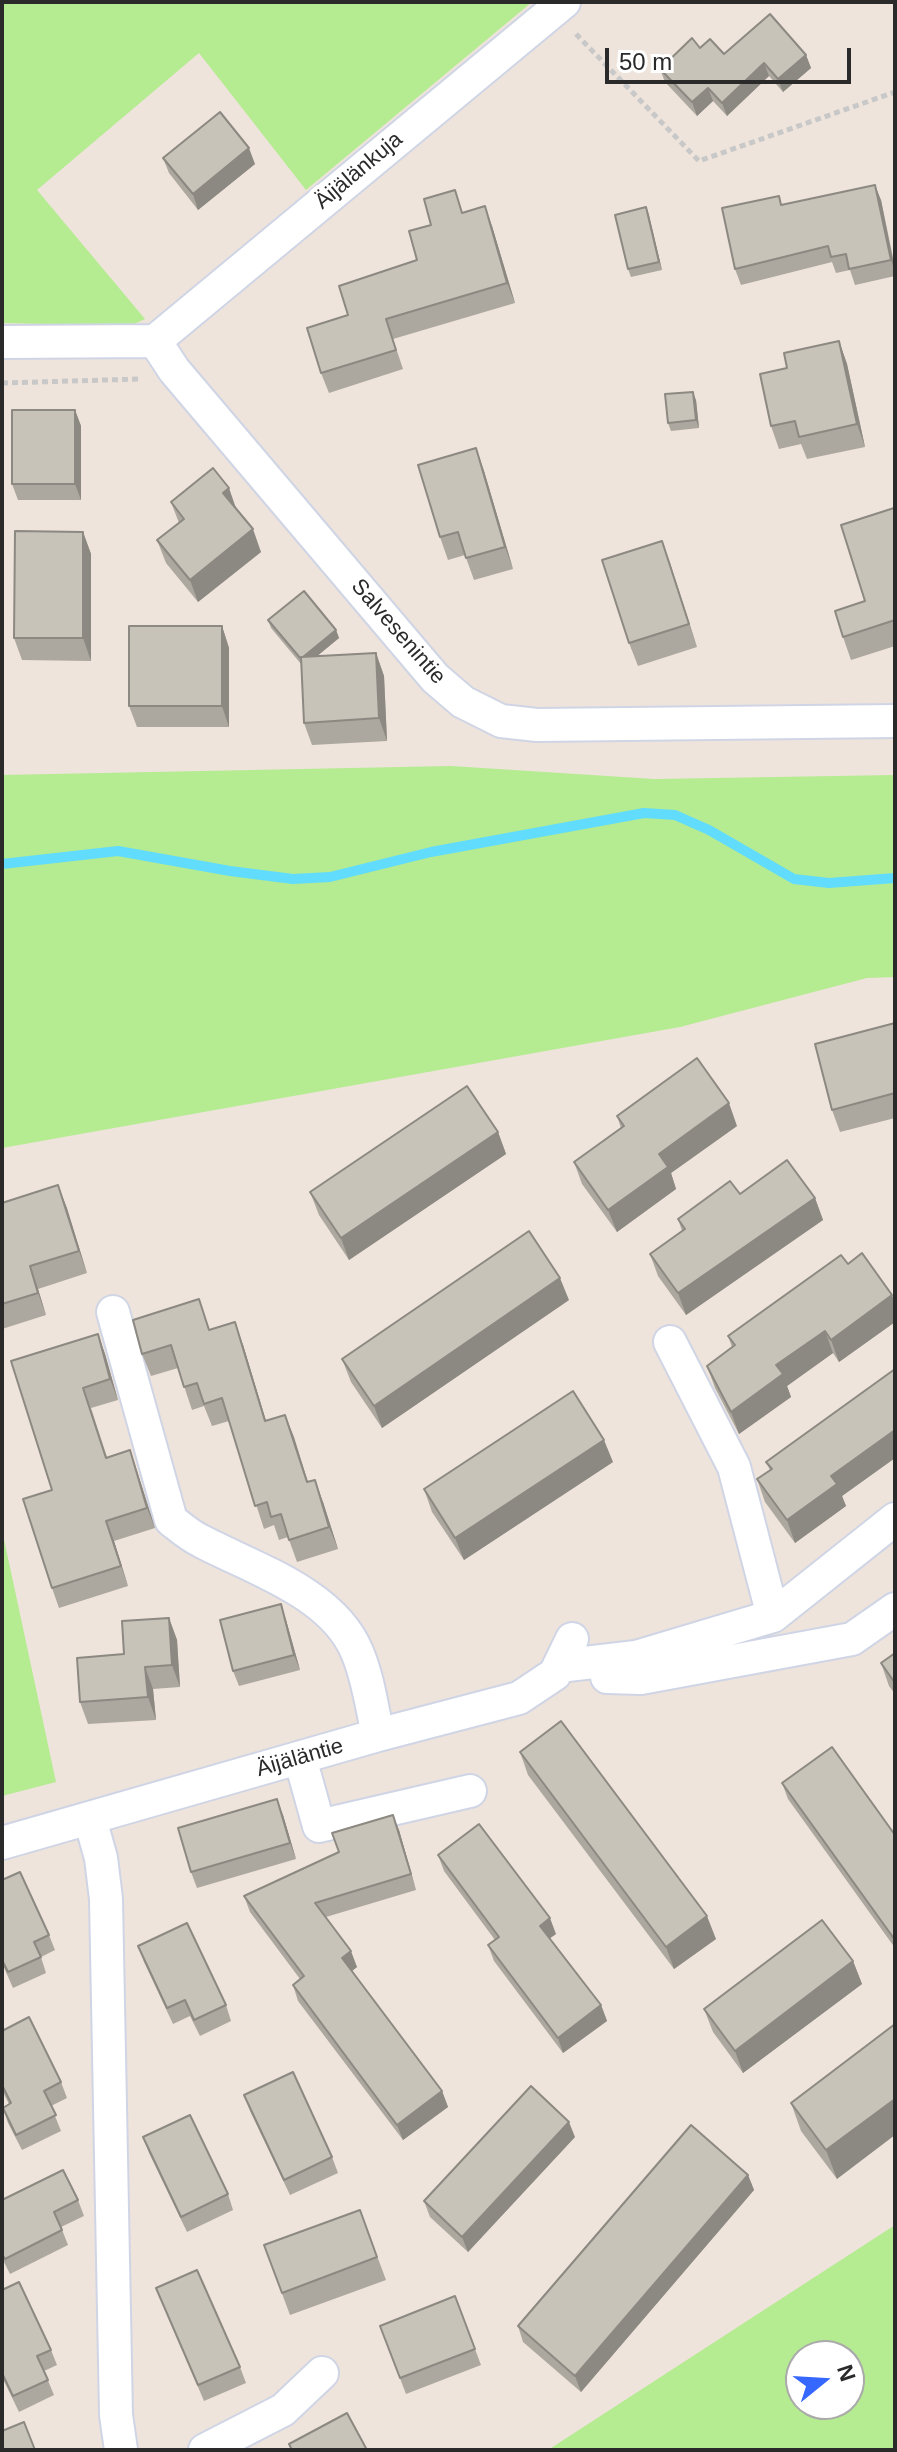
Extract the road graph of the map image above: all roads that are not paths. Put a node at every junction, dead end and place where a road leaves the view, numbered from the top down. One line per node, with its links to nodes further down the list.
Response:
1 (558, 6): 2 (street, Äijälänkuja)
2 (155, 341): 3 (street); 4 (street, Salvesenintie)
3 (2, 342)
4 (895, 721)
5 (113, 1312): 11 (street)
6 (670, 1342): 9 (street)
7 (895, 1519): 9 (street)
8 (895, 1609): 10 (street)
9 (773, 1616): 10 (street)
10 (562, 1660): 11 (street, Äijäläntie)
11 (378, 1735): 12 (street, Äijäläntie)
12 (300, 1758): 13 (street); 14 (street, Äijäläntie)
13 (470, 1791)
14 (90, 1819): 15 (street, Äijäläntie); 17 (street)
15 (2, 1843)
16 (322, 2373): 18 (street)
17 (121, 2450)
18 (205, 2450)

